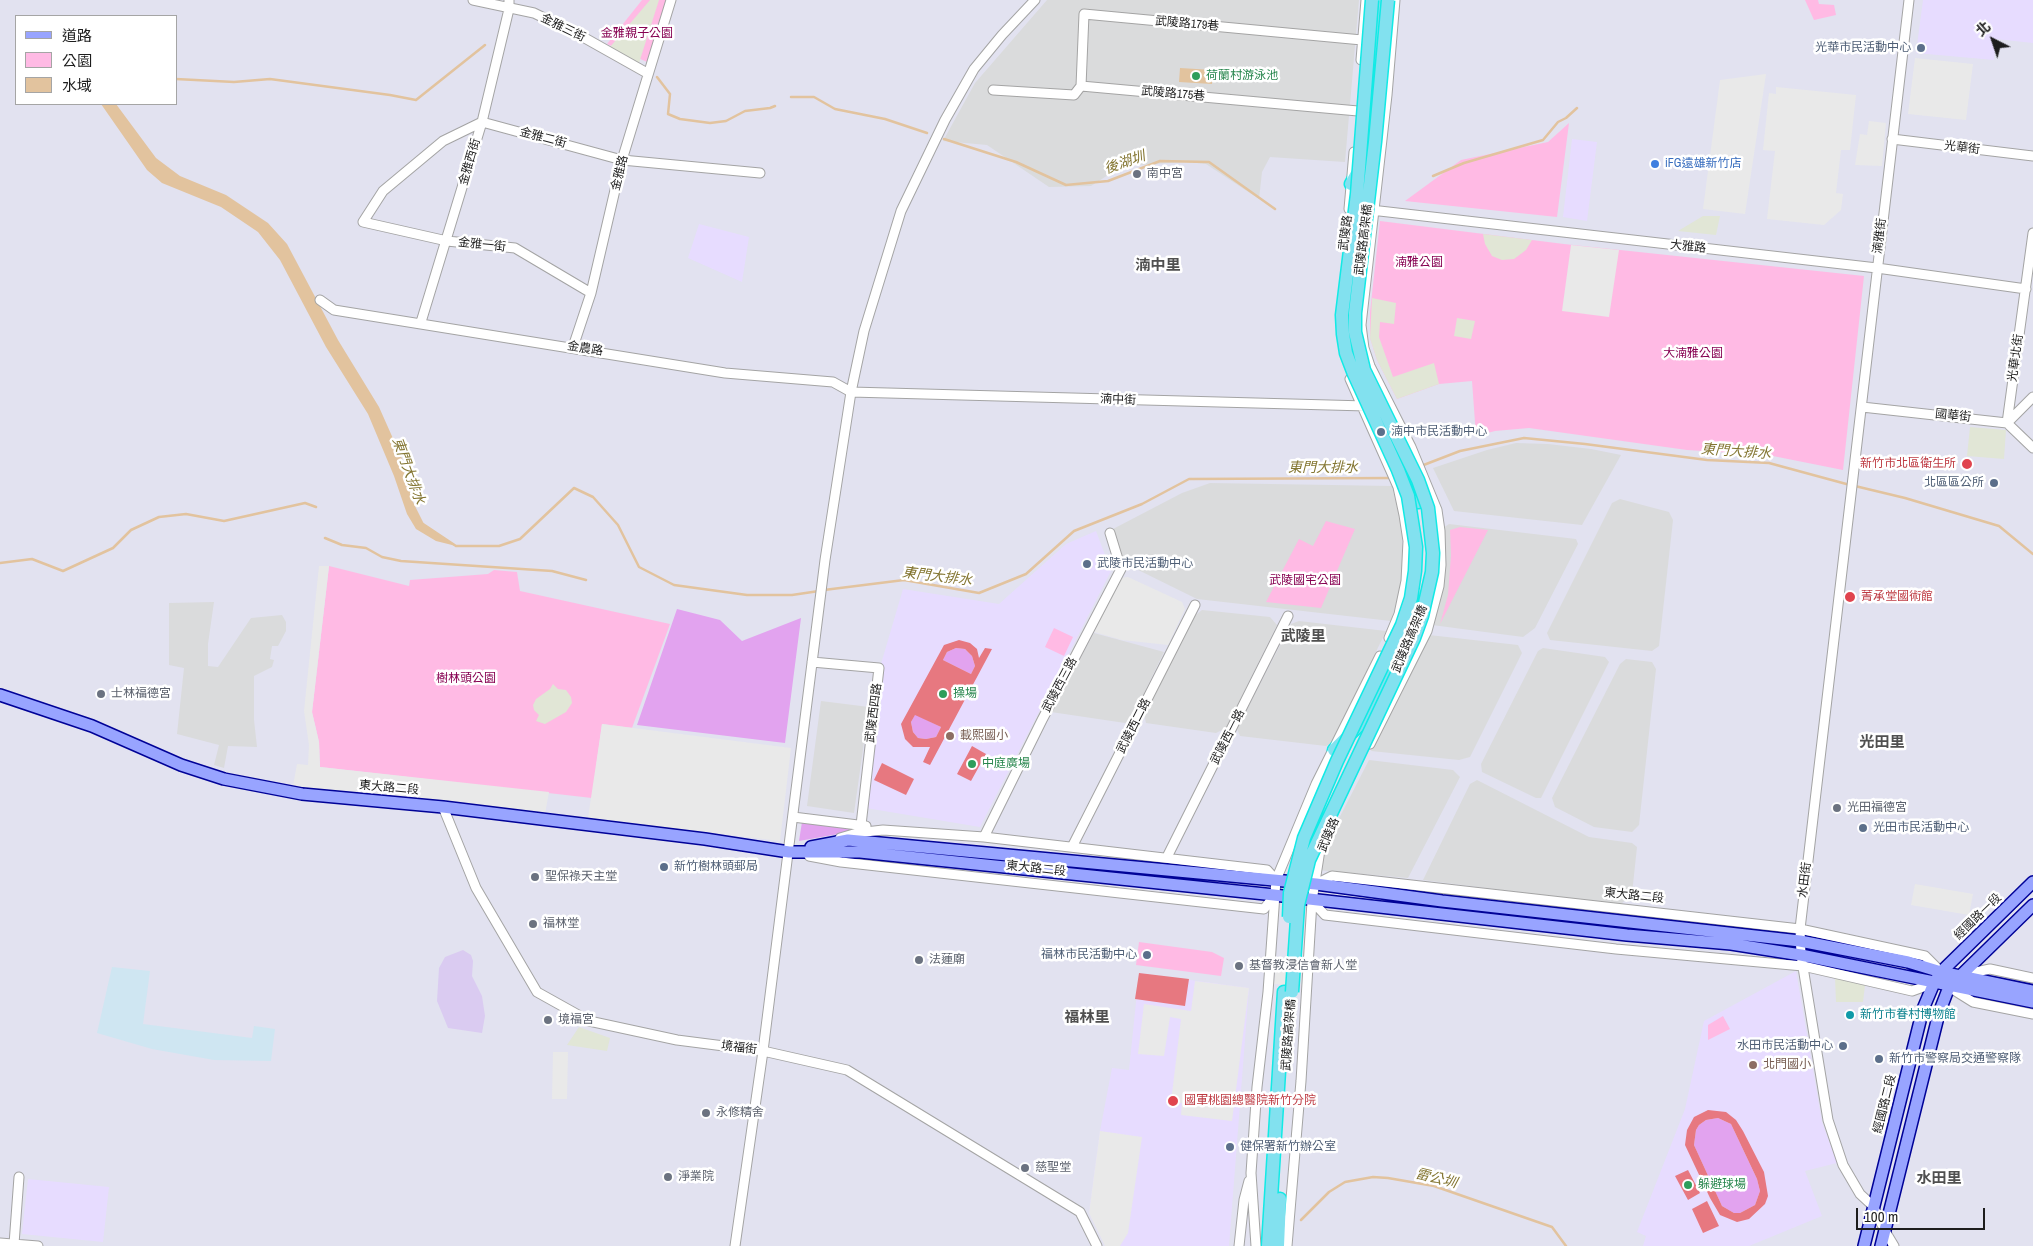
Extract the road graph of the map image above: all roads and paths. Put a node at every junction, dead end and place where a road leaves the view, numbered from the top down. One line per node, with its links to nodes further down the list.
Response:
1 (472, 0): 10 (street, 金雅三街)
2 (670, 0): 12 (street, 金雅路)
3 (1036, 0): 35 (street)
4 (1366, 0): 11 (street, 武陵路)
5 (1372, 0): 34 (highway, 武陵路高架橋, bridge)
6 (1380, 0): 18 (highway)
7 (1388, 0): 34 (highway, 武陵路高架橋, bridge)
8 (1395, 0): 23 (street, 武陵路)
9 (1909, 0): 17 (street, 湳雅街)
10 (509, 4): 12 (street, 金雅三街); 16 (street, 金雅西街)
11 (1362, 40): 13 (street, 武陵路179巷); 15 (street, 武陵路)
12 (647, 73): 20 (street, 金雅路)
13 (1081, 86): 14 (street, 武陵路175巷); 15 (street, 武陵路175巷)
14 (993, 90)
15 (1358, 111): 22 (street, 武陵路)
16 (482, 122): 20 (street, 金雅二街); 27 (street, 金雅西街); 27 (street, 金雅一街)
17 (1892, 139): 19 (street, 光華街); 28 (street, 湳雅街)
18 (1368, 143): 22 (highway); 23 (highway)
19 (2033, 156)
20 (622, 160): 21 (street, 金雅二街); 30 (street, 金雅路)
21 (760, 173)
22 (1351, 184): 24 (street, 武陵路)
23 (1377, 186): 25 (street, 武陵路)
24 (1350, 206): 25 (street, 大雅路); 39 (street, 武陵路)
25 (1374, 211): 28 (street, 大雅路); 37 (street, 武陵路)
26 (2033, 233): 29 (street, 光華北街)
27 (447, 241): 30 (street, 金雅一街); 32 (street, 金雅西街)
28 (1877, 268): 29 (street, 大雅路); 40 (street, 湳雅街)
29 (2026, 289): 41 (street, 光華北街)
30 (591, 294): 33 (street, 金雅路)
31 (320, 300): 32 (street, 金農路)
32 (421, 322): 33 (street, 金農路)
33 (573, 347): 35 (street, 金農路)
34 (1366, 387): 51 (highway, bridge); 77 (highway, 武陵路高架橋, bridge)
35 (851, 392): 39 (street, 湳中街); 49 (street)
36 (2033, 397): 41 (street)
37 (1385, 399): 38 (street, 湳中街); 44 (street, 武陵路)
38 (1375, 404): 39 (street, 湳中街); 44 (street)
39 (1361, 406): 45 (street, 武陵路)
40 (1862, 407): 41 (street, 國華街); 43 (street, 湳雅街)
41 (2008, 423): 42 (street)
42 (2033, 448)
43 (1853, 472): 68 (street, 水田街)
44 (1434, 506): 45 (street); 53 (street, 武陵路)
45 (1403, 509): 52 (street)
46 (1110, 533): 58 (street, 武陵西三路)
47 (1195, 605): 59 (street, 武陵西二路)
48 (1288, 616): 61 (street, 武陵西一路)
49 (812, 662): 55 (street); 56 (street, 武陵西四路)
50 (0, 695): 54 (main road, 東大路二段)
51 (1366, 718): 52 (highway); 53 (highway)
52 (1334, 750): 62 (street)
53 (1365, 755): 64 (street, 武陵路)
54 (443, 807): 60 (main road, 東大路二段); 80 (street, 境福街)
55 (793, 817): 56 (street, 東大路二段); 60 (street)
56 (861, 825): 57 (street, 東大路二段)
57 (883, 830): 58 (street, 東大路二段); 60 (street, 東大路二段)
58 (984, 837): 59 (street, 東大路二段)
59 (1072, 847): 61 (street, 東大路二段)
60 (789, 852): 62 (main road, 東大路二段); 65 (main road, 東大路二段); 80 (street)
61 (1166, 857): 62 (street, 東大路二段)
62 (1276, 880): 64 (main road, 東大路二段); 65 (street)
63 (2033, 882): 71 (main road, 經國路一段)
64 (1316, 884): 66 (street, 武陵路); 68 (street, 東大路二段); 69 (main road, 東大路二段)
65 (1274, 896): 66 (main road, 東大路二段); 81 (street)
66 (1312, 901): 70 (main road, 東大路二段); 94 (street, 武陵路)
67 (2033, 905): 72 (main road)
68 (1800, 928): 69 (street, 水田街); 71 (street, 東大路二段)
69 (1800, 941): 70 (street, 水田街); 71 (main road, 東大路二段)
70 (1802, 960): 74 (main road, 東大路二段); 83 (street, 水田街)
71 (1941, 972): 72 (main road, 東大路二段); 74 (main road, 經國路二段)
72 (1960, 976): 73 (street, 東大路二段); 75 (main road); 76 (main road, 東大路二段)
73 (2033, 978)
74 (1934, 984): 75 (main road, 東大路二段); 83 (main road, 經國路二段)
75 (1949, 987): 78 (main road, 東大路二段); 79 (street, 東大路二段); 84 (main road)
76 (2033, 991)
77 (1288, 992): 92 (highway, 武陵路高架橋); 93 (highway, 武陵路高架橋)
78 (2033, 1002)
79 (2033, 1014)
80 (763, 1051): 88 (street); 89 (street, 境福街)
81 (1251, 1174): 90 (street); 91 (street)
82 (19, 1177): 86 (street)
83 (1873, 1206): 84 (street, 水田街); 95 (main road, 經國路二段)
84 (1885, 1231): 96 (main road); 97 (street, 水田街)
85 (0, 1243): 86 (street)
86 (14, 1244): 87 (street)
87 (38, 1246)
88 (734, 1246)
89 (1097, 1246)
90 (1239, 1246)
91 (1256, 1246)
92 (1268, 1246)
93 (1278, 1246)
94 (1287, 1246)
95 (1864, 1246)
96 (1881, 1246)
97 (1894, 1246)

